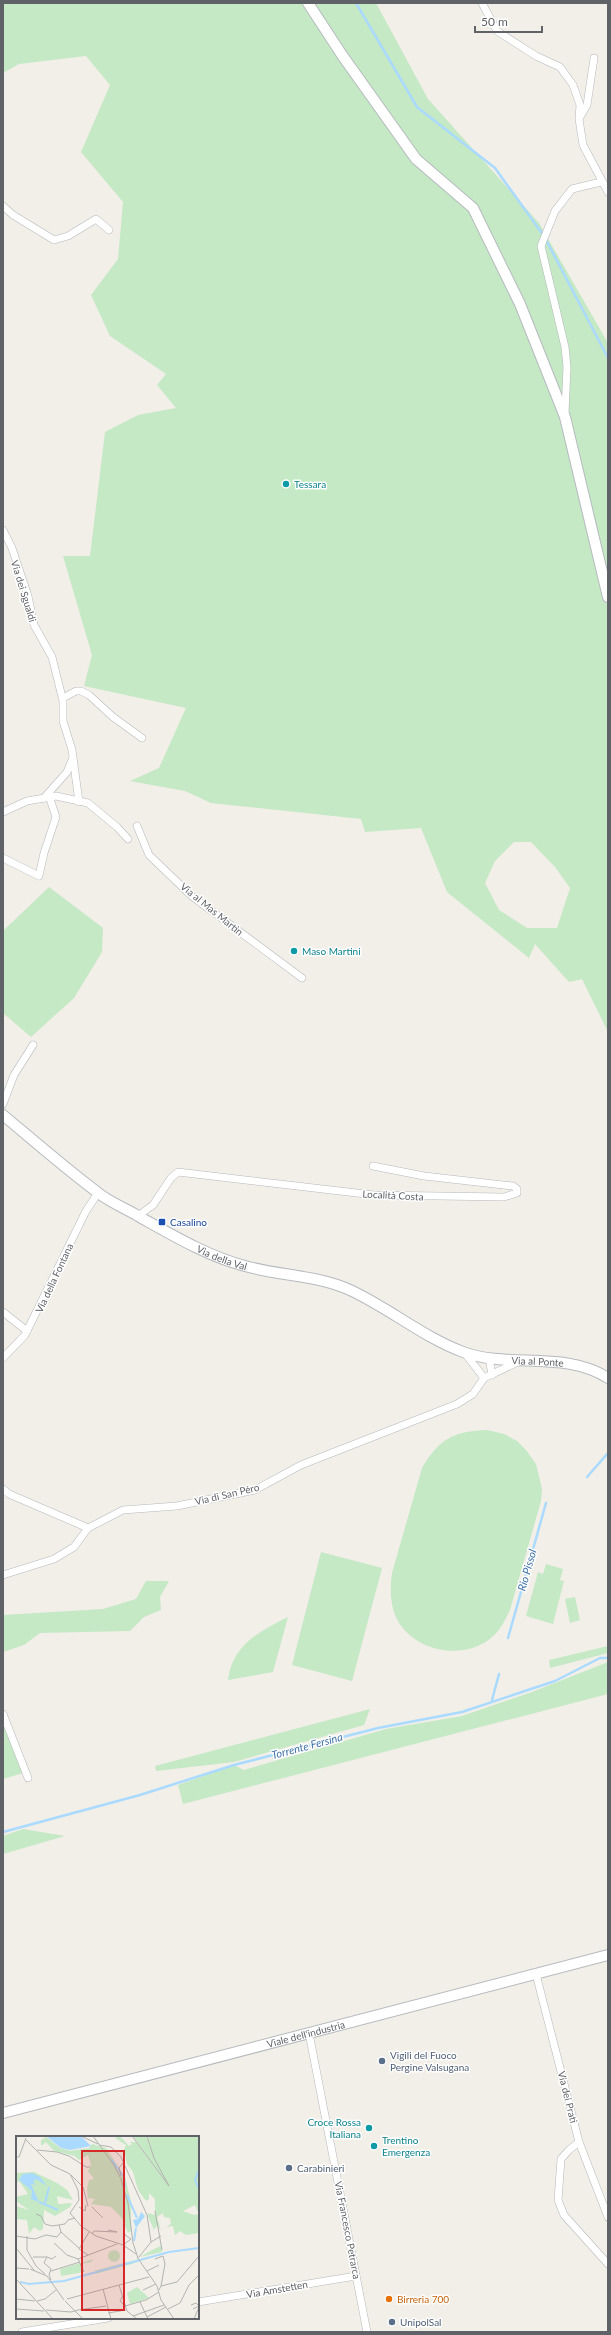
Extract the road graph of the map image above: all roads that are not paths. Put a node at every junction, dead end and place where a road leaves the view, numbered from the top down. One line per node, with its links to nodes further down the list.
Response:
1 (308, 3): 9 (street)
2 (482, 3): 4 (street)
3 (594, 58): 4 (street)
4 (579, 119): 5 (street)
5 (601, 182): 6 (street); 9 (street)
6 (608, 192)
7 (3, 206): 8 (street)
8 (109, 230)
9 (565, 416): 11 (street)
10 (3, 530): 12 (street, Via dei Sgualdi)
11 (608, 597)
12 (62, 698): 13 (street); 14 (street, Via dei Sgualdi)
13 (142, 738)
14 (72, 760): 15 (street); 16 (street, Via dei Sgualdi)
15 (47, 798): 16 (street); 17 (street); 20 (street)
16 (79, 802): 19 (street)
17 (3, 812)
18 (137, 826): 21 (street, Via al Mas Martin)
19 (128, 839)
20 (3, 858)
21 (302, 978)
22 (33, 1045): 23 (street)
23 (3, 1104)
24 (3, 1115): 26 (street, Via della Val)
25 (373, 1166): 27 (street, Località Costa)
26 (98, 1193): 27 (street, Via della Val); 29 (street, Via della Fontana)
27 (138, 1216): 30 (street, Via della Val)
28 (3, 1312): 29 (street)
29 (27, 1331): 31 (street, Via della Fontana)
30 (464, 1352): 32 (street, Via al Ponte); 36 (street)
31 (3, 1358)
32 (489, 1358): 33 (street, Via al Ponte); 34 (street)
33 (522, 1360): 34 (street); 35 (street, Via al Ponte)
34 (492, 1374): 36 (street)
35 (607, 1377)
36 (484, 1378): 38 (street, Via di San Péro)
37 (3, 1490): 38 (street)
38 (88, 1528): 39 (street)
39 (3, 1575)
40 (3, 1714): 41 (street)
41 (28, 1778)
42 (608, 1955): 43 (street, Viale dell'industria)
43 (536, 1974): 44 (street, Viale dell'industria); 46 (street, Via dei Prati)
44 (309, 2033): 45 (street, Viale dell'industria); 49 (street, Via Francesco Petrarca)
45 (3, 2113)
46 (579, 2142): 47 (street, Via dei Prati); 48 (street)
47 (608, 2217)
48 (608, 2264)
49 (356, 2276): 50 (street, Via Amstetten); 53 (street, Via Francesco Petrarca)
50 (199, 2302)
51 (102, 2319): 52 (street)
52 (22, 2332)
53 (367, 2332)

